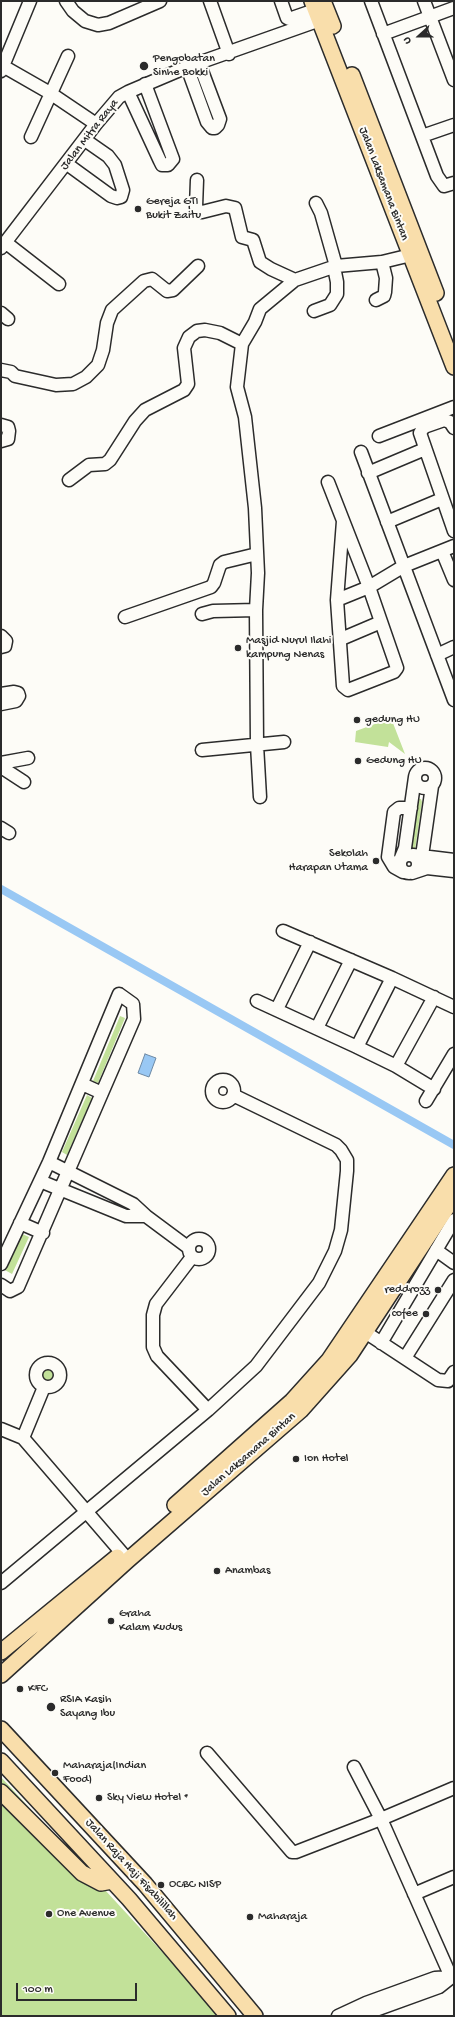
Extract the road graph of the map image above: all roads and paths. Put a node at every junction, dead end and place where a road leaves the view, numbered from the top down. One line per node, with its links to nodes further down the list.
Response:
1 (30, 1): 15 (street)
2 (66, 1): 3 (street)
3 (160, 1)
4 (210, 1): 12 (street)
5 (281, 1): 8 (street)
6 (371, 1): 11 (street)
7 (424, 1): 10 (street)
8 (318, 8): 12 (street, Jalan Mitra Raya); 17 (main road, Jalan Laksamana Bintan)
9 (454, 8): 10 (street)
10 (430, 18): 11 (street); 18 (street)
11 (383, 34): 24 (street)
12 (230, 54): 14 (street, Jalan Mitra Raya)
13 (68, 56): 21 (street)
14 (199, 63): 16 (street, Jalan Mitra Raya); 16 (street)
15 (2, 67): 21 (street)
16 (186, 67): 19 (street, Jalan Mitra Raya)
17 (348, 79): 32 (main road, Jalan Laksamana Bintan); 40 (main road, Jalan Laksamana Bintan)
18 (454, 80)
19 (145, 84): 20 (street, Jalan Mitra Raya); 20 (street)
20 (128, 92): 22 (street, Jalan Mitra Raya)
21 (50, 93): 22 (street); 25 (street)
22 (96, 124): 26 (street, Jalan Mitra Raya)
23 (454, 125): 24 (street)
24 (422, 136): 29 (street)
25 (31, 137)
26 (85, 140): 27 (street, Jalan Mitra Raya); 27 (street)
27 (67, 164): 31 (street, Jalan Mitra Raya)
28 (197, 180): 36 (street)
29 (454, 183)
30 (316, 203): 35 (street)
31 (3, 245): 37 (street)
32 (410, 255): 33 (street); 40 (main road, Jalan Laksamana Bintan)
33 (382, 262): 35 (street); 38 (street)
34 (198, 266): 44 (street)
35 (335, 267): 36 (street); 39 (street)
36 (295, 280): 41 (street)
37 (59, 284)
38 (376, 300)
39 (314, 311)
40 (449, 336): 42 (main road, Jalan Laksamana Bintan)
41 (242, 344): 54 (street); 62 (street)
42 (454, 368)
43 (1, 370): 44 (street)
44 (15, 376): 45 (street)
45 (1, 377)
46 (454, 407): 49 (street)
47 (1, 425): 50 (street)
48 (454, 428): 51 (street)
49 (379, 436)
50 (1, 441)
51 (425, 449): 53 (street); 56 (street)
52 (361, 452): 53 (street)
53 (368, 473): 58 (street)
54 (69, 480)
55 (328, 482): 57 (street)
56 (442, 499): 58 (street); 59 (street)
57 (343, 521): 65 (street); 66 (street)
58 (387, 522): 63 (street)
59 (454, 531)
60 (454, 546): 61 (street)
61 (442, 550): 63 (street); 64 (street)
62 (257, 554): 67 (street); 69 (street)
63 (404, 566): 65 (street); 75 (street)
64 (454, 580)
65 (369, 587): 66 (street); 70 (street)
66 (337, 600): 72 (street)
67 (256, 610): 68 (street); 80 (street)
68 (202, 614)
69 (125, 617)
70 (381, 622): 72 (street); 72 (street)
71 (1, 636): 73 (street)
72 (341, 639)
73 (1, 647)
74 (454, 647): 75 (street)
75 (437, 654): 77 (street)
76 (1, 694): 78 (street)
77 (454, 700)
78 (1, 704)
79 (284, 742): 80 (street)
80 (257, 745): 81 (street); 88 (street)
81 (202, 750)
82 (28, 758): 83 (street)
83 (1, 763)
84 (1, 767): 86 (street)
85 (415, 777): 87 (street); 87 (street); 89 (street)
86 (24, 782)
87 (432, 786): 90 (street)
88 (260, 797)
89 (411, 808): 91 (street); 94 (street)
90 (417, 856): 91 (street); 92 (street); 94 (street)
91 (400, 860): 94 (street)
92 (454, 860)
93 (454, 871): 94 (street)
94 (408, 872)
95 (283, 931): 96 (street)
96 (310, 942): 97 (street); 102 (street)
97 (351, 960): 98 (street); 103 (street)
98 (392, 978): 99 (street); 104 (street)
99 (434, 998): 101 (street); 106 (street)
100 (258, 1000): 102 (street)
101 (454, 1007)
102 (277, 1009): 103 (street)
103 (317, 1028): 104 (street)
104 (357, 1047): 106 (street)
105 (454, 1054): 108 (street)
106 (396, 1066): 108 (street)
107 (82, 1084): 109 (street); 109 (street); 112 (street)
108 (434, 1089): 111 (street)
109 (102, 1093): 113 (street)
110 (233, 1095): 133 (street)
111 (426, 1101)
112 (49, 1162): 113 (street); 115 (street)
113 (69, 1171): 116 (street); 118 (street)
114 (454, 1175): 137 (main road, Jalan Laksamana Bintan)
115 (40, 1181): 116 (street); 120 (street)
116 (61, 1190): 118 (street); 121 (street)
117 (454, 1196): 128 (main road, Jalan Laksamana Bintan)
118 (146, 1216): 133 (street)
119 (454, 1220): 122 (street)
120 (20, 1222): 121 (street); 125 (street)
121 (43, 1233): 127 (street)
122 (450, 1237): 123 (street)
123 (436, 1250): 124 (street); 129 (street)
124 (454, 1263)
125 (1, 1264)
126 (454, 1280): 130 (street)
127 (1, 1285)
128 (365, 1332): 129 (street); 137 (main road, Jalan Laksamana Bintan)
129 (381, 1343): 130 (street)
130 (405, 1358): 131 (street)
131 (454, 1372)
132 (44, 1386): 135 (street)
133 (208, 1410): 136 (street)
134 (1, 1429): 135 (street)
135 (22, 1438): 136 (street)
136 (86, 1512): 137 (street); 138 (street)
137 (125, 1557): 139 (main road, Jalan Laksamana Bintan); 140 (main road, Jalan Laksamana Bintan)
138 (1, 1583)
139 (1, 1652)
140 (1, 1675)
141 (1, 1729): 153 (main road, Jalan Raja Haji Fisabilillah)
142 (207, 1753): 147 (street)
143 (1, 1761): 149 (main road, Jalan Raja Haji Fisabilillah)
144 (354, 1768): 147 (street)
145 (454, 1788): 147 (street)
146 (1, 1792): 149 (main road)
147 (381, 1819): 150 (street)
148 (454, 1877): 150 (street)
149 (112, 1881): 152 (main road, Jalan Raja Haji Fisabilillah)
150 (414, 1894): 151 (street)
151 (452, 1976): 154 (street); 155 (street)
152 (228, 2016)
153 (255, 2016)
154 (338, 2016)
155 (359, 2016)

